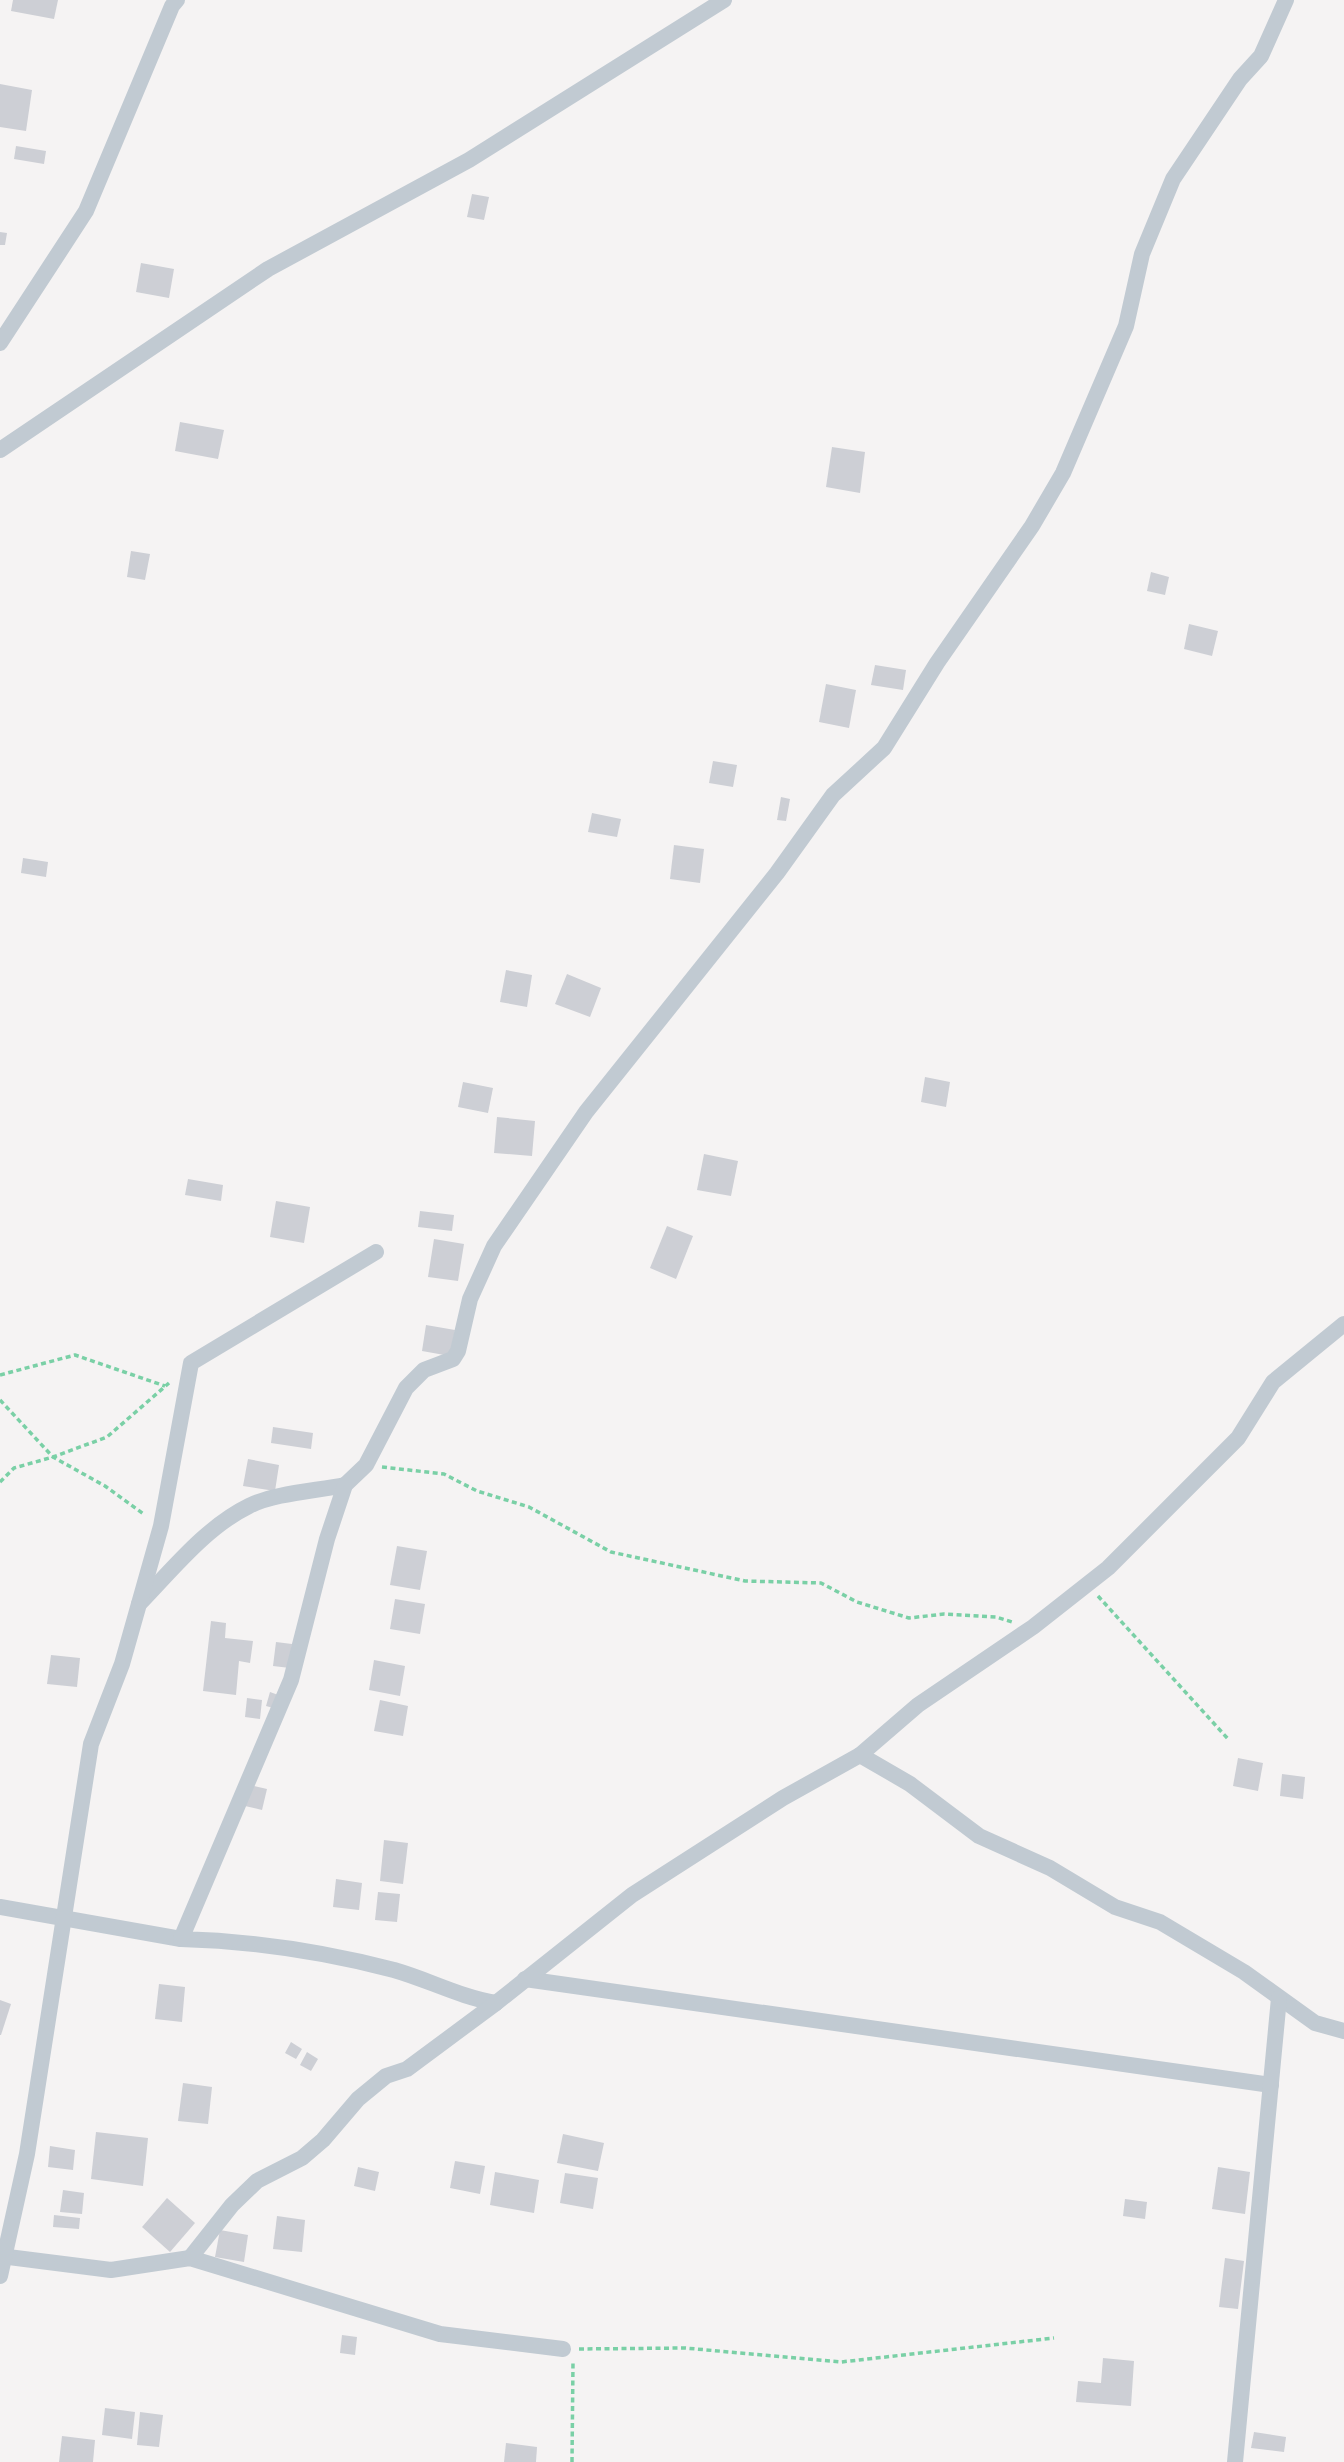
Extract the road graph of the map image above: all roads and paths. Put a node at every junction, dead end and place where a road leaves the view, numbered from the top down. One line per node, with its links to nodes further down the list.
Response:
1 (177, 0): 4 (street)
2 (724, 0): 5 (street)
3 (1286, 0): 14 (street)
4 (0, 343)
5 (0, 450)
6 (376, 1252): 8 (street)
7 (1344, 1324): 18 (street)
8 (191, 1363): 10 (path); 11 (street)
9 (0, 1375): 10 (path)
10 (166, 1386): 11 (path); 13 (path)
11 (186, 1390): 17 (street)
12 (0, 1401): 13 (path)
13 (53, 1457): 15 (path); 17 (path)
14 (366, 1465): 16 (street); 20 (path)
15 (0, 1482)
16 (345, 1485): 19 (street); 25 (street)
17 (161, 1526): 19 (street)
18 (1088, 1583): 20 (street); 21 (path)
19 (137, 1605): 24 (street)
20 (1031, 1629): 22 (street)
21 (1229, 1740)
22 (860, 1755): 26 (street); 27 (street)
23 (0, 1907): 24 (street)
24 (65, 1918): 25 (street); 31 (street)
25 (181, 1939): 28 (street)
26 (525, 1979): 28 (street); 30 (street)
27 (1279, 1998): 29 (street); 30 (street)
28 (496, 2003): 32 (street)
29 (1344, 2031)
30 (1271, 2085): 37 (street)
31 (2, 2257): 32 (street); 33 (street)
32 (190, 2258): 35 (street)
33 (0, 2276)
34 (1054, 2338): 35 (path)
35 (567, 2349): 36 (path)
36 (572, 2462)
37 (1235, 2462)

